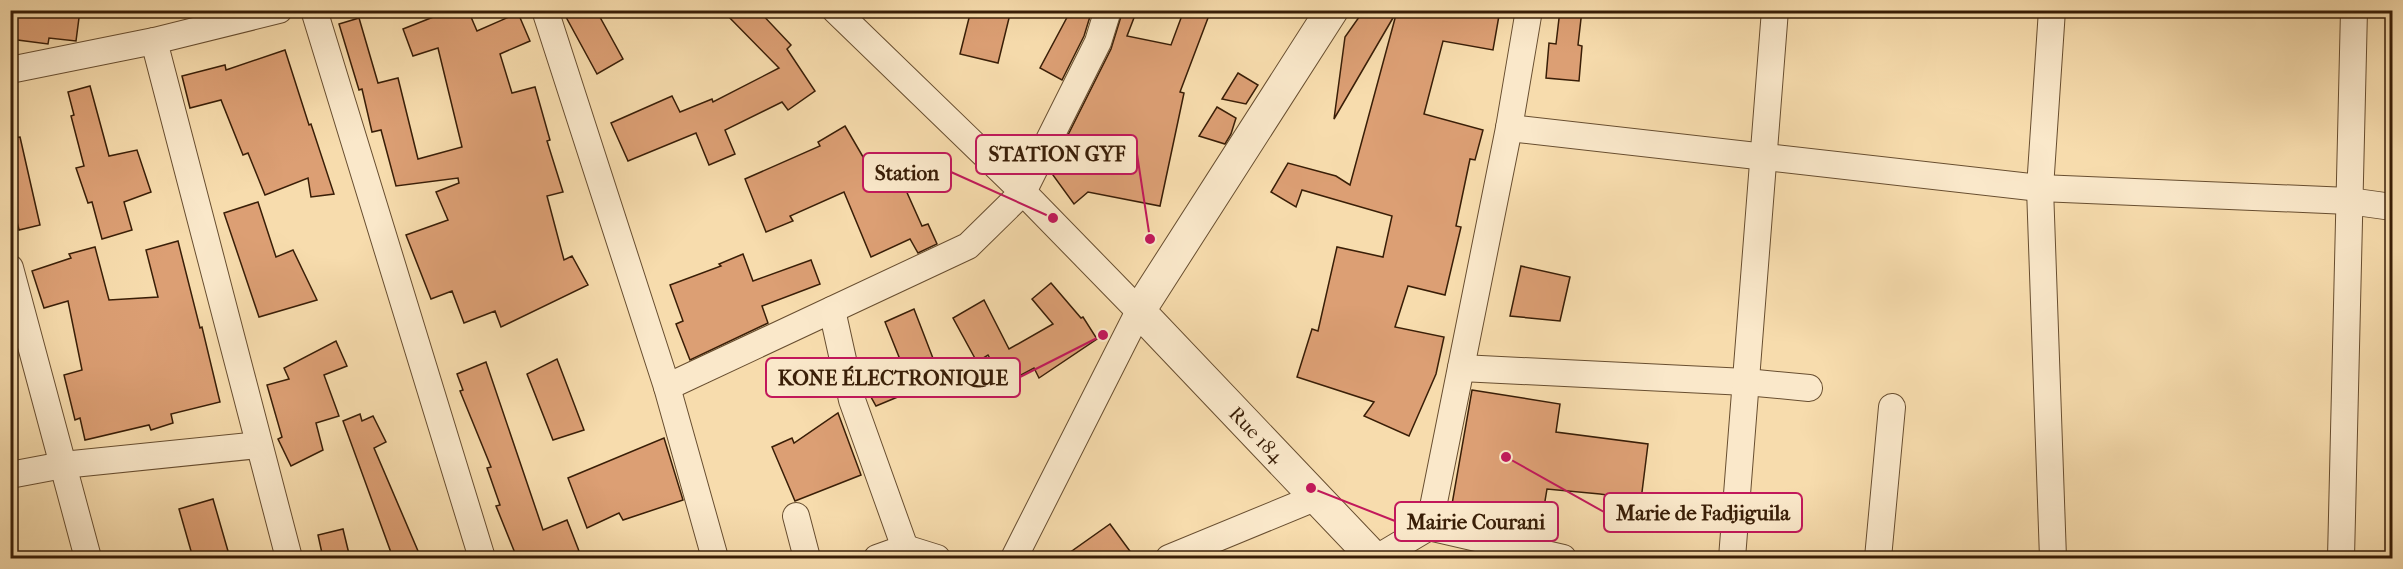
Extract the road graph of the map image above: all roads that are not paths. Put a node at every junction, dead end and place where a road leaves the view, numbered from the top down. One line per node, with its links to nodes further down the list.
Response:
1 (279, 10): 11 (street)
2 (314, 10): 36 (street)
3 (544, 10): 24 (street)
4 (835, 10): 16 (street)
5 (1108, 10): 16 (street)
6 (1332, 10): 21 (street)
7 (1529, 10): 13 (street)
8 (1775, 10): 14 (street)
9 (2052, 10): 15 (street)
10 (2354, 10): 17 (street)
11 (154, 41): 12 (street); 27 (street)
12 (10, 70)
13 (1509, 128): 14 (street); 22 (street)
14 (1764, 158): 15 (street); 23 (street)
15 (2040, 188): 17 (street); 47 (street)
16 (1023, 192): 20 (street); 21 (street)
17 (2349, 201): 18 (street); 48 (street)
18 (2392, 207)
19 (10, 268): 28 (street)
20 (832, 310): 24 (street); 33 (street)
21 (1139, 312): 30 (street, Rue 184); 41 (street)
22 (1461, 368): 23 (street); 32 (street)
23 (1746, 382): 25 (street); 45 (street)
24 (667, 387): 37 (street)
25 (1809, 387)
26 (1892, 407): 46 (street)
27 (259, 445): 28 (street); 35 (street)
28 (63, 465): 29 (street); 34 (street)
29 (10, 475)
30 (1317, 497): 42 (street); 43 (street, Rue 184)
31 (796, 516): 38 (street)
32 (1429, 527): 43 (street); 44 (street)
33 (905, 548): 39 (street); 40 (street)
34 (88, 558)
35 (288, 558)
36 (482, 558)
37 (715, 558)
38 (807, 558)
39 (877, 558)
40 (937, 558)
41 (1014, 558)
42 (1169, 558)
43 (1376, 558)
44 (1563, 558)
45 (1732, 558)
46 (1878, 558)
47 (2053, 558)
48 (2340, 558)

